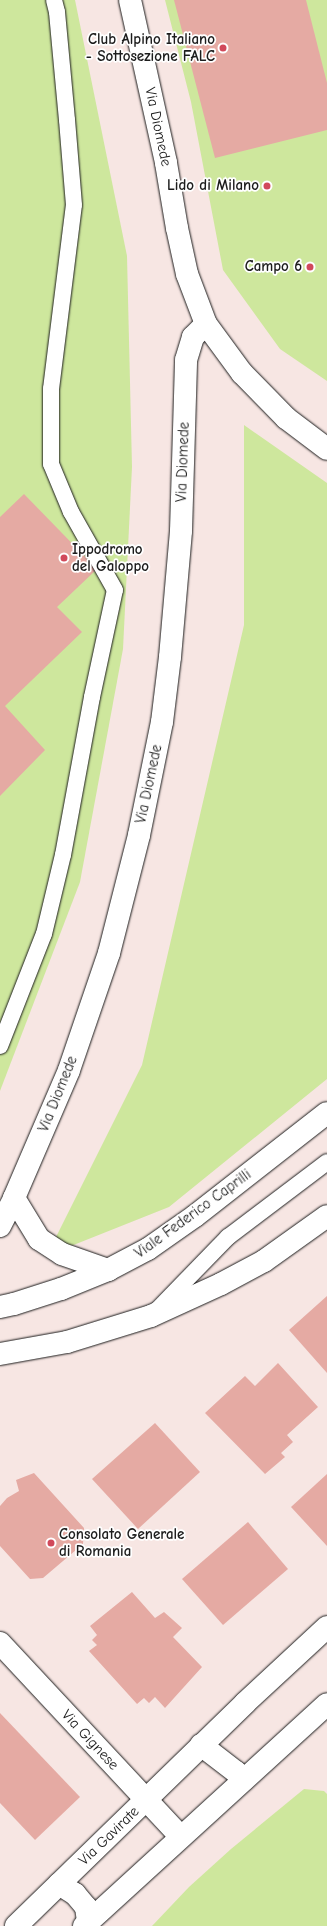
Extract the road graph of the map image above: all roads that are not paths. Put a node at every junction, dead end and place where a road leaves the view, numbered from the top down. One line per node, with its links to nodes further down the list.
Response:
1 (54, 0): 5 (lane)
2 (130, 0): 3 (street, Via Diomede)
3 (206, 324): 4 (street, Via Diomede); 8 (street, Via Diomede)
4 (327, 449)
5 (0, 1046)
6 (327, 1113): 11 (street, Viale Federico Caprilli)
7 (327, 1162): 13 (lane)
8 (14, 1198): 10 (street, Via Diomede); 11 (street)
9 (327, 1216): 13 (street)
10 (0, 1226)
11 (108, 1270): 12 (street, Viale Federico Caprilli)
12 (0, 1306)
13 (152, 1316): 14 (street)
14 (0, 1354)
15 (327, 1627): 18 (street, Via Gavirate)
16 (0, 1643): 20 (street, Via Gignese)
17 (327, 1704): 19 (street)
18 (201, 1745): 19 (street); 20 (street, Via Gavirate)
19 (243, 1780): 21 (street)
20 (146, 1800): 21 (street, Via Gignese); 22 (street, Via Gavirate)
21 (181, 1837): 23 (street)
22 (59, 1884): 23 (street); 24 (street, Via Gavirate)
23 (86, 1924)
24 (16, 1926)

